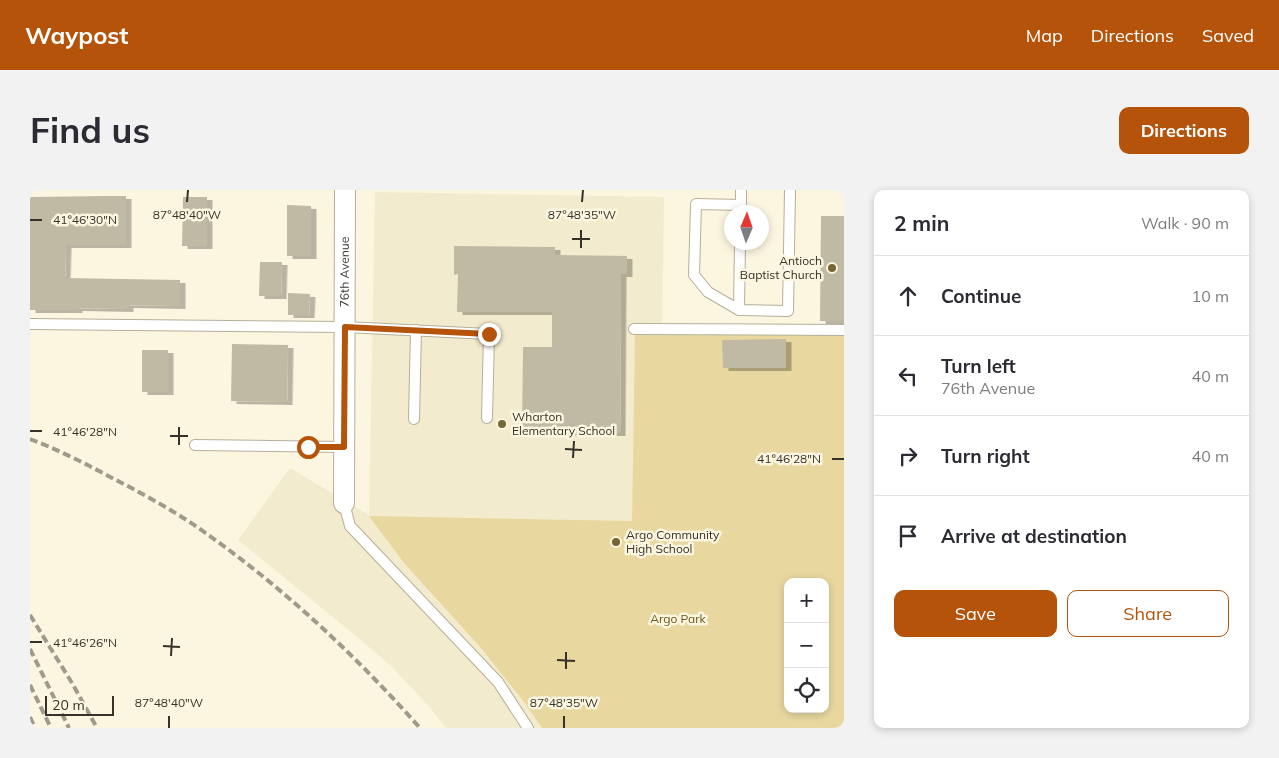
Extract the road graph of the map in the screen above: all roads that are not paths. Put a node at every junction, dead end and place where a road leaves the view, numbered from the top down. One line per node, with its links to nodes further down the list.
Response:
1 (345, 190): 9 (street, 76th Avenue)
2 (741, 190): 4 (lane)
3 (790, 190): 7 (lane)
4 (741, 205)
5 (724, 207): 7 (lane)
6 (740, 250): 7 (lane)
7 (739, 310)
8 (30, 324): 9 (lane)
9 (345, 327): 11 (lane); 16 (street, 76th Avenue)
10 (634, 329): 12 (lane)
11 (416, 330): 13 (lane); 14 (lane)
12 (844, 330)
13 (487, 418)
14 (414, 419)
15 (195, 445): 16 (lane)
16 (344, 447): 17 (street, 76th Avenue)
17 (344, 503): 18 (lane)
18 (528, 728)

